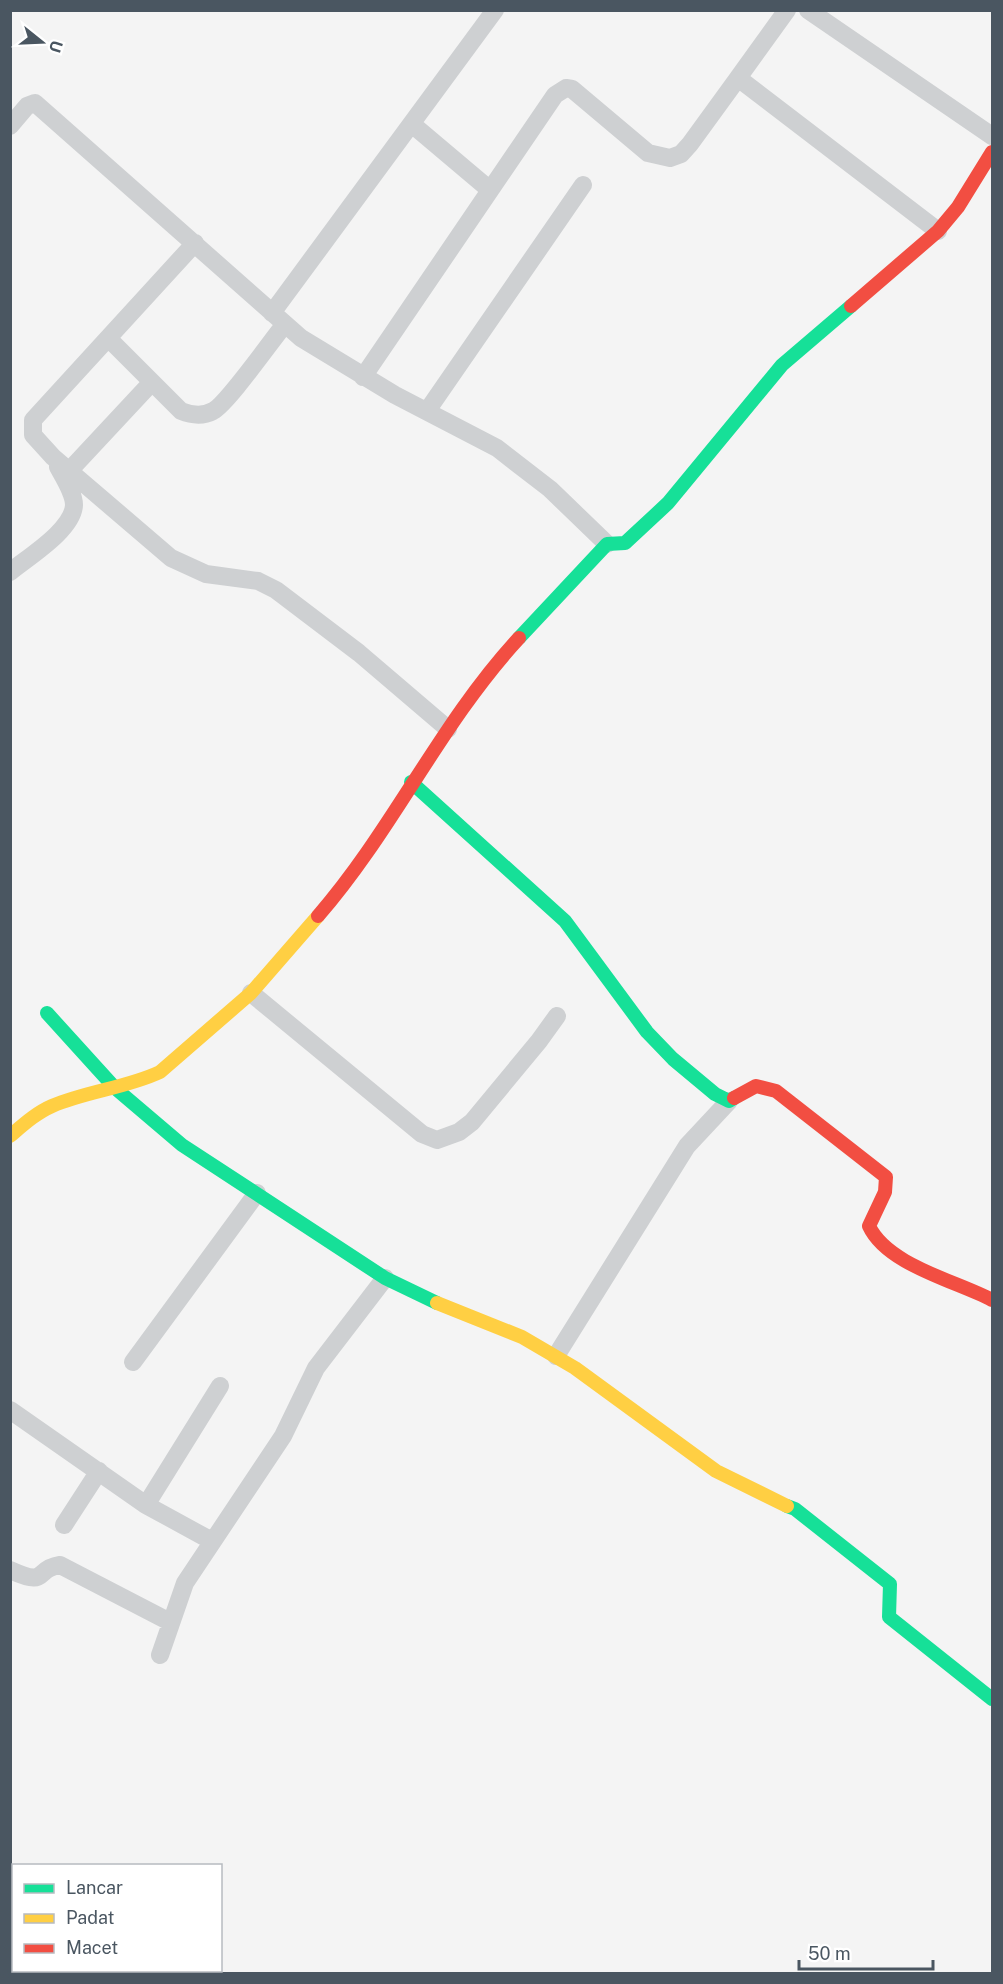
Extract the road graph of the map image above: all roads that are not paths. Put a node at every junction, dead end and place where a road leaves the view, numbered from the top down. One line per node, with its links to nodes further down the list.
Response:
1 (495, 10): 5 (street)
2 (786, 10): 4 (street)
3 (808, 10): 7 (street)
4 (738, 78): 10 (street); 11 (street)
5 (413, 125): 10 (street); 13 (street)
6 (10, 126): 12 (street)
7 (993, 136)
8 (993, 152): 11 (street)
9 (583, 185): 17 (street)
10 (490, 190): 15 (street)
11 (938, 231): 20 (street)
12 (195, 243): 13 (street); 14 (street)
13 (278, 319): 15 (street); 16 (street)
14 (108, 338): 16 (street); 18 (street)
15 (363, 376): 17 (street)
16 (152, 382): 19 (street)
17 (427, 411): 20 (street)
18 (53, 457): 19 (street); 21 (street)
19 (69, 471): 22 (street)
20 (607, 544): 22 (street)
21 (10, 572)
22 (448, 729): 23 (street)
23 (411, 782): 24 (street); 28 (street)
24 (251, 993): 26 (street); 27 (street)
25 (47, 1013): 27 (street)
26 (556, 1016)
27 (115, 1088): 29 (street); 30 (street)
28 (729, 1101): 32 (street); 33 (street)
29 (10, 1136)
30 (257, 1193): 31 (street); 34 (street)
31 (385, 1278): 33 (street); 40 (street)
32 (991, 1297)
33 (556, 1356): 44 (street)
34 (133, 1362)
35 (220, 1386): 38 (street)
36 (10, 1410): 37 (street)
37 (99, 1471): 38 (street); 39 (street)
38 (146, 1505): 40 (street)
39 (64, 1525)
40 (212, 1541): 42 (street)
41 (10, 1570): 42 (street)
42 (170, 1622): 43 (street)
43 (160, 1655)
44 (993, 1699)

